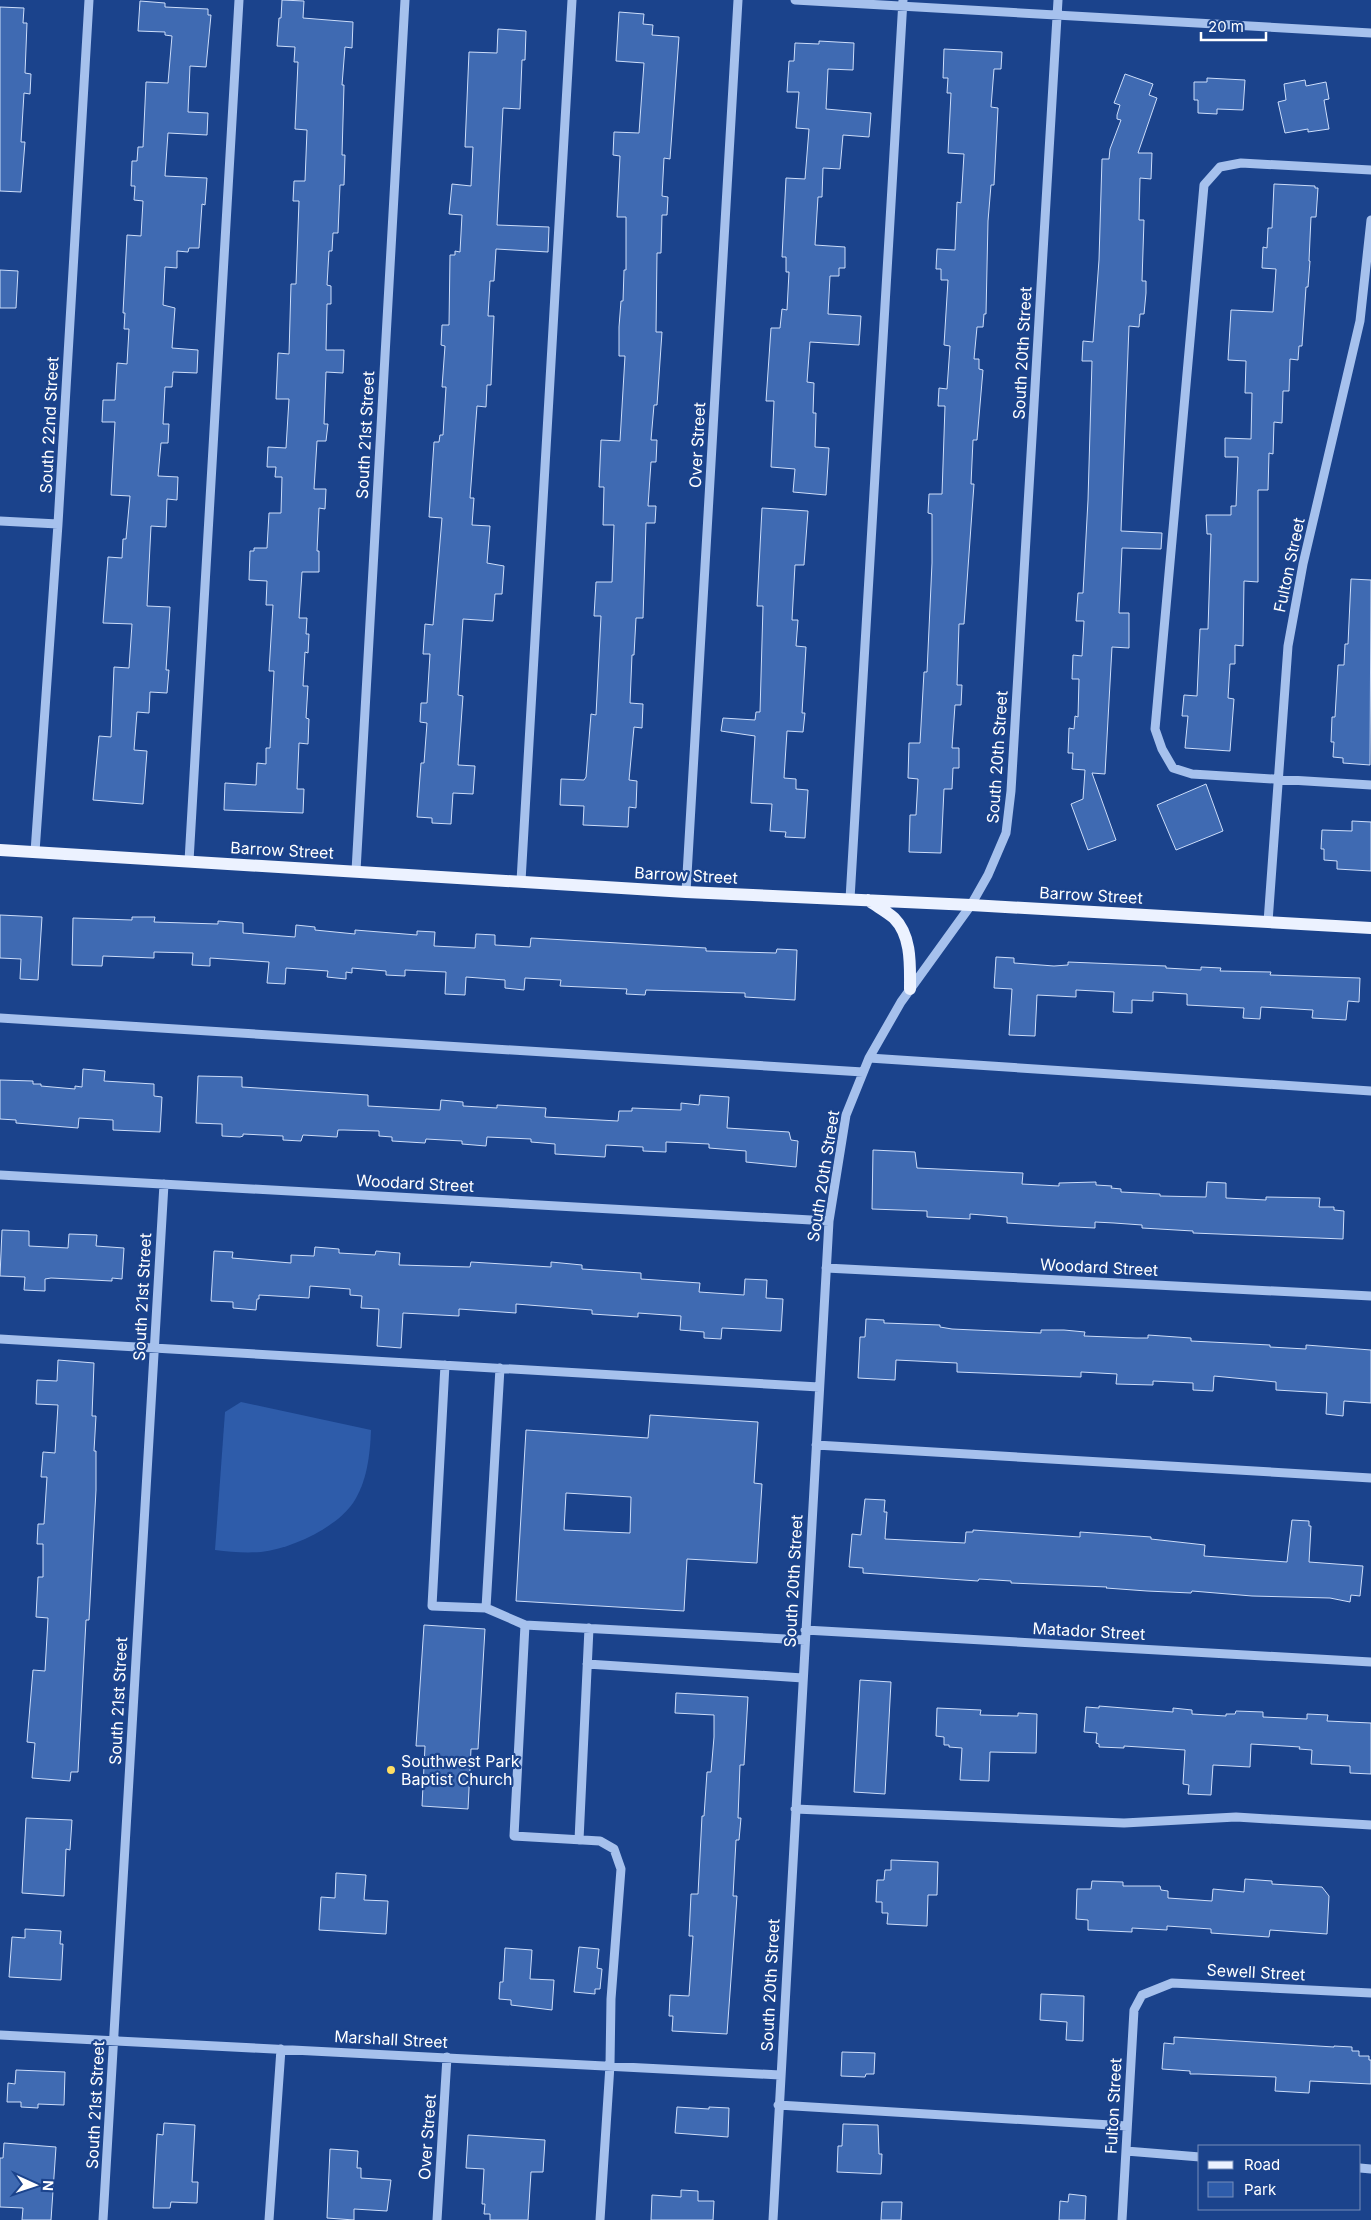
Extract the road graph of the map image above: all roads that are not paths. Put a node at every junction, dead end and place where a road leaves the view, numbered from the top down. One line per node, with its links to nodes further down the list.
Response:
1 (89, 0): 14 (street, South 22nd Street)
2 (239, 0): 19 (street)
3 (405, 0): 20 (street, South 21st Street)
4 (572, 0): 21 (street)
5 (738, 0): 22 (street, Over Street)
6 (794, 0): 8 (street)
7 (1058, 0): 9 (street, South 20th Street)
8 (903, 3): 9 (street); 23 (street)
9 (1057, 14): 10 (street); 25 (street, South 20th Street)
10 (1371, 33)
11 (1371, 170): 15 (street)
12 (1371, 220): 15 (street, Fulton Street)
13 (0, 520): 14 (street)
14 (58, 524): 18 (street, South 22nd Street)
15 (1278, 780): 16 (street); 26 (street, Fulton Street)
16 (1371, 785)
17 (0, 850): 18 (main road, Barrow Street)
18 (35, 852): 19 (main road, Barrow Street)
19 (189, 861): 20 (main road, Barrow Street)
20 (356, 871): 21 (main road, Barrow Street)
21 (521, 881): 22 (main road, Barrow Street)
22 (686, 892): 23 (main road, Barrow Street)
23 (850, 899): 24 (main road, Barrow Street)
24 (868, 900): 25 (main road, Barrow Street); 28 (main road)
25 (971, 905): 26 (main road, Barrow Street); 28 (street, South 20th Street)
26 (1268, 922): 27 (main road, Barrow Street)
27 (1371, 928)
28 (910, 990): 30 (street, South 20th Street)
29 (0, 1018): 31 (street)
30 (868, 1058): 31 (street, South 20th Street); 32 (street)
31 (863, 1072): 35 (street, South 20th Street)
32 (1371, 1091)
33 (0, 1175): 34 (street, Woodard Street)
34 (164, 1184): 35 (street, Woodard Street); 39 (street, South 21st Street)
35 (829, 1220): 36 (street, South 20th Street)
36 (826, 1268): 37 (street, Woodard Street); 42 (street, South 20th Street)
37 (1371, 1296)
38 (0, 1339): 39 (street)
39 (154, 1347): 40 (street); 59 (street, South 21st Street)
40 (445, 1365): 41 (street); 45 (street)
41 (500, 1368): 42 (street); 45 (street)
42 (819, 1387): 43 (street, South 20th Street)
43 (816, 1445): 44 (street); 48 (street, South 20th Street)
44 (1371, 1478)
45 (486, 1608): 46 (street)
46 (525, 1625): 47 (street); 55 (street)
47 (589, 1628): 49 (street); 51 (street)
48 (805, 1630): 49 (street, South 20th Street); 50 (street, Matador Street)
49 (805, 1640): 52 (street, South 20th Street)
50 (1371, 1662)
51 (587, 1664): 52 (street); 55 (street)
52 (802, 1678): 53 (street, South 20th Street)
53 (795, 1809): 54 (street); 63 (street, South 20th Street)
54 (1371, 1824)
55 (579, 1840): 62 (street)
56 (1371, 1993): 57 (street, Sewell Street)
57 (1142, 1995): 65 (street, Fulton Street)
58 (0, 2035): 59 (street, Marshall Street)
59 (114, 2041): 60 (street, Marshall Street); 68 (street, South 21st Street)
60 (281, 2049): 61 (street, Marshall Street); 69 (street)
61 (447, 2056): 62 (street, Marshall Street); 70 (street, Over Street)
62 (610, 2065): 63 (street, Marshall Street); 71 (street)
63 (780, 2075): 64 (street, South 20th Street)
64 (778, 2105): 65 (street); 72 (street, South 20th Street)
65 (1127, 2126): 66 (street, Fulton Street)
66 (1126, 2151): 67 (street); 73 (street, Fulton Street)
67 (1198, 2157)
68 (103, 2220)
69 (269, 2220)
70 (437, 2220)
71 (600, 2220)
72 (773, 2220)
73 (1122, 2220)

